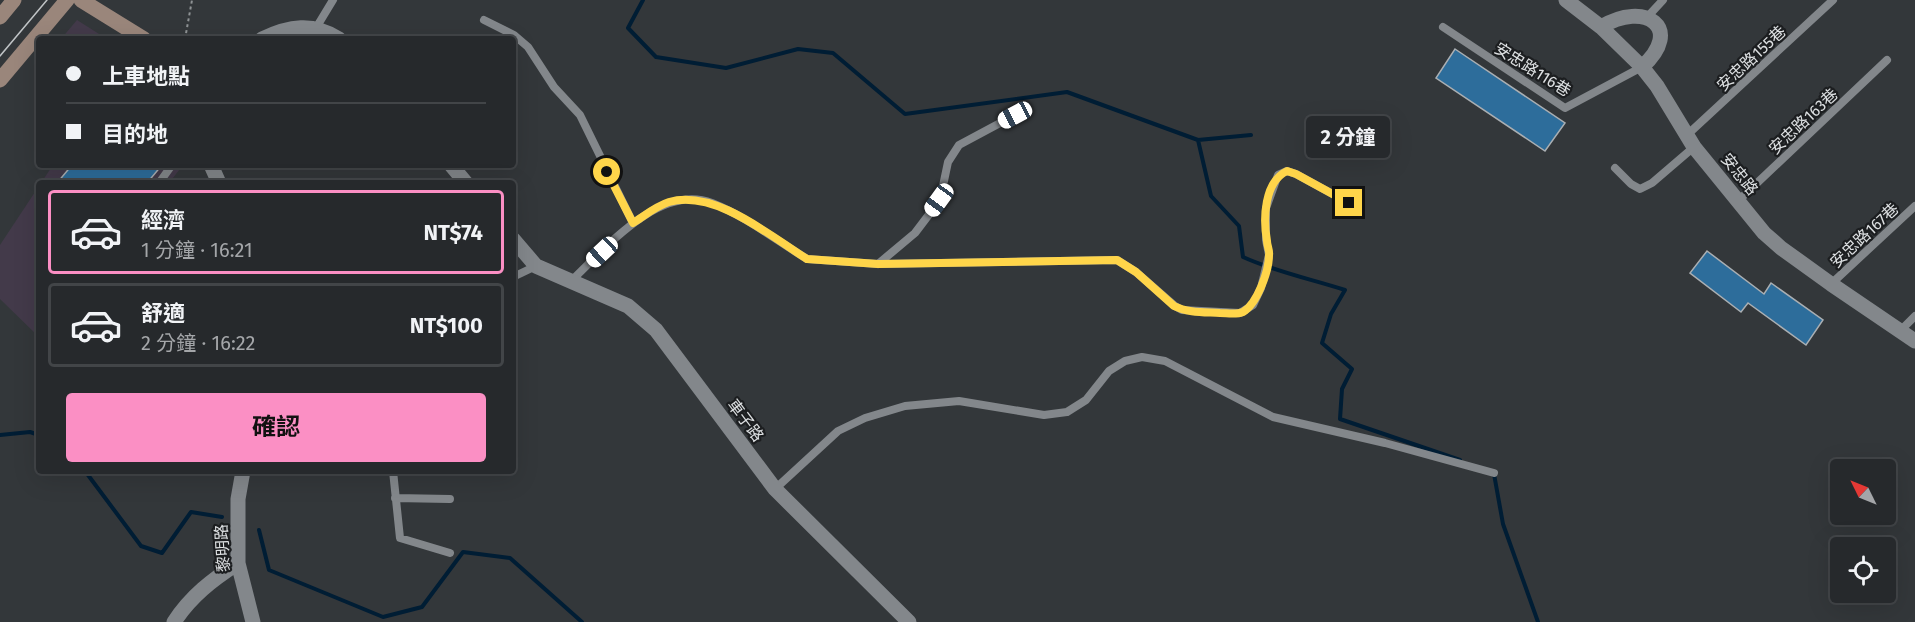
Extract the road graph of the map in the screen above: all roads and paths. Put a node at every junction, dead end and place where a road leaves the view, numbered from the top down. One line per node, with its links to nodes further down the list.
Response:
1 (14, 0): 10 (street)
2 (67, 0): 15 (street)
3 (81, 0): 16 (street)
4 (192, 0): 17 (path)
5 (333, 0): 14 (lane)
6 (1566, 0): 13 (street, 安忠路)
7 (1663, 0): 9 (lane)
8 (1833, 0): 27 (lane, 安忠路155巷)
9 (1652, 13): 13 (street); 24 (street)
10 (0, 17)
11 (484, 20): 20 (lane)
12 (1443, 27): 24 (lane, 安忠路116巷)
13 (1601, 27): 24 (street, 安忠路)
14 (316, 28): 18 (street); 19 (street)
15 (37, 36)
16 (136, 36)
17 (186, 36)
18 (269, 36)
19 (333, 36)
20 (515, 36)
21 (36, 37): 25 (street)
22 (516, 37): 34 (lane)
23 (1887, 60): 31 (lane, 安忠路163巷)
24 (1642, 67): 27 (street, 安忠路)
25 (0, 80)
26 (1015, 115): 36 (lane)
27 (1690, 141): 29 (lane, 安忠路155巷); 31 (street, 安忠路)
28 (454, 168): 30 (street)
29 (1615, 168)
30 (464, 180)
31 (1738, 201): 40 (street, 安忠路)
32 (1349, 203): 36 (lane)
33 (1915, 206): 40 (lane, 安忠路167巷)
34 (633, 223): 36 (lane); 39 (lane)
35 (516, 243): 37 (street, 車子路)
36 (878, 264)
37 (536, 266): 38 (lane); 39 (street, 車子路)
38 (516, 276)
39 (571, 281): 47 (street, 車子路)
40 (1831, 284): 42 (street, 安忠路)
41 (1915, 316): 42 (lane)
42 (1898, 332): 43 (street, 安忠路)
43 (1915, 341)
44 (1494, 473): 47 (lane)
45 (242, 474): 51 (street, 黎明路)
46 (393, 474): 48 (lane)
47 (775, 489): 54 (street, 車子路)
48 (394, 498): 49 (lane); 50 (lane)
49 (450, 499)
50 (450, 553)
51 (238, 563): 52 (street); 53 (street, 黎明路)
52 (174, 622)
53 (253, 622)
54 (909, 622)

